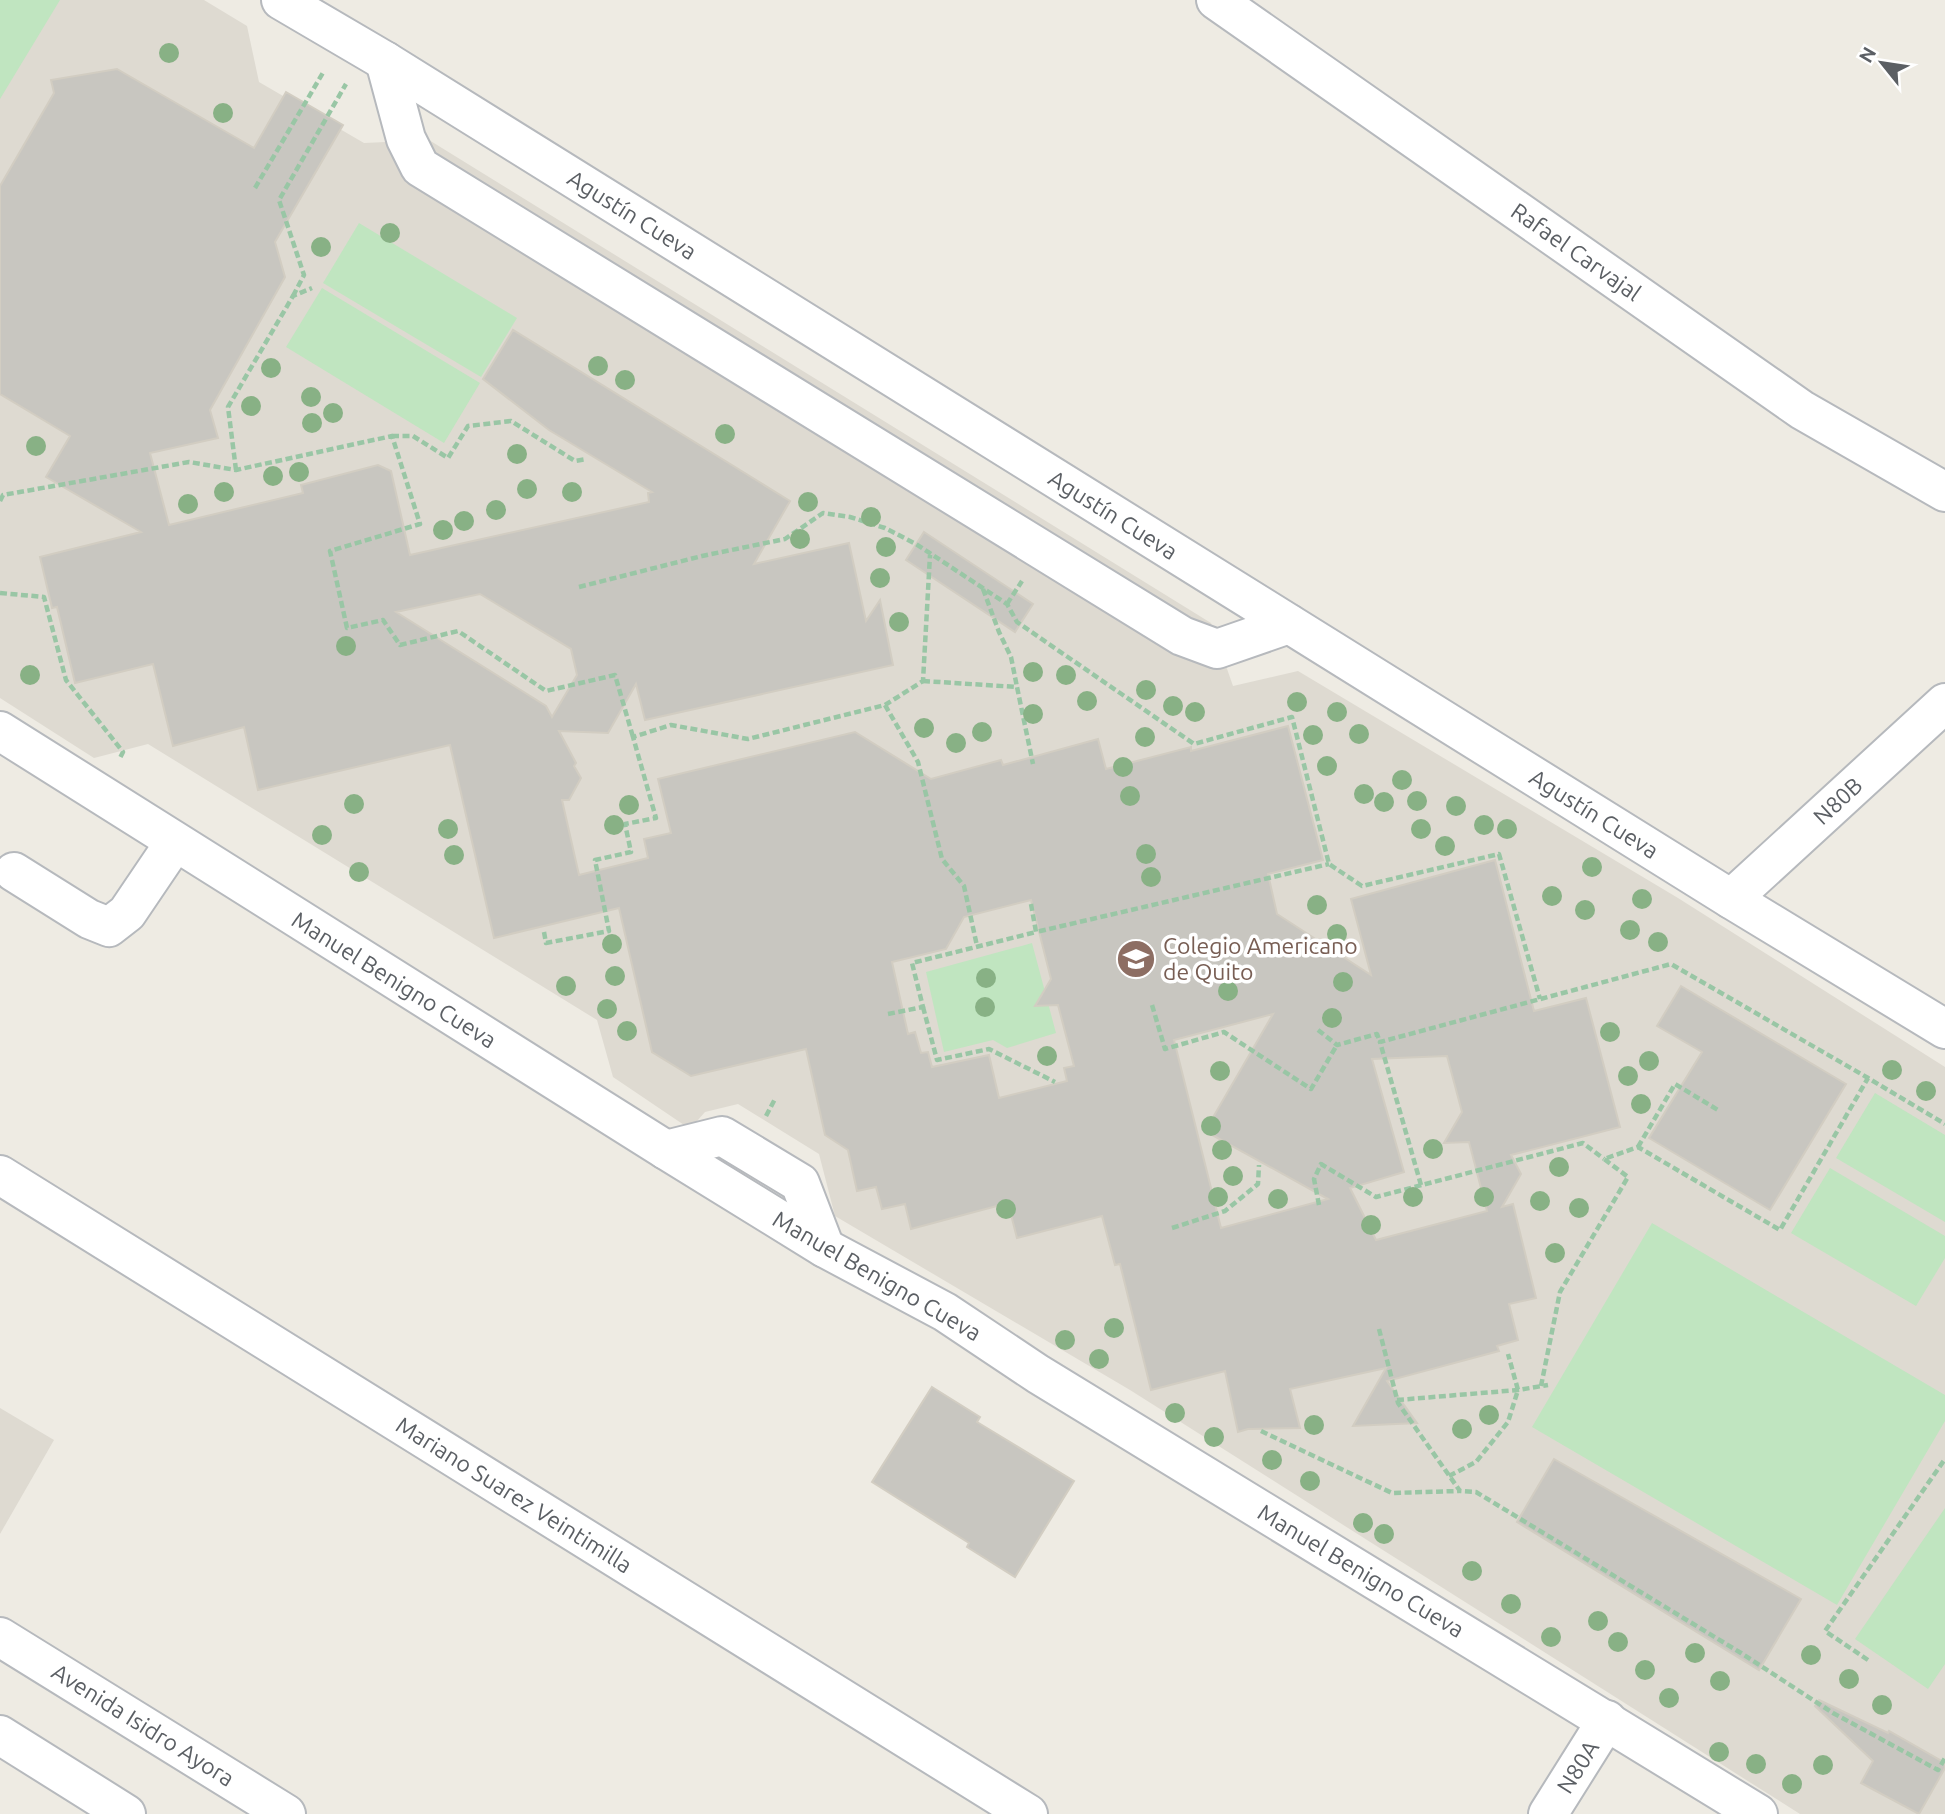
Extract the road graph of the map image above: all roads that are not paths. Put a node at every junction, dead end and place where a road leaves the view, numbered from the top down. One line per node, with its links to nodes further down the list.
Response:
1 (281, 0): 3 (street, Agustín Cueva)
2 (1216, 0): 4 (street, Rafael Carvajal)
3 (365, 49): 5 (street, Agustín Cueva); 5 (street)
4 (1945, 492)
5 (1289, 624): 10 (street, Agustín Cueva)
6 (1945, 704): 10 (street, N80B)
7 (0, 731): 8 (street, Manuel Benigno Cueva)
8 (175, 842): 9 (street); 14 (street, Manuel Benigno Cueva)
9 (14, 872)
10 (1731, 899): 11 (street, Agustín Cueva)
11 (1945, 1029)
12 (0, 1175): 18 (street, Mariano Suarez Veintimilla)
13 (0, 1637): 17 (street, Avenida Isidro Ayora)
14 (1607, 1720): 19 (street, N80A); 20 (street, Manuel Benigno Cueva)
15 (4, 1746): 16 (street)
16 (126, 1814)
17 (286, 1814)
18 (1028, 1814)
19 (1548, 1814)
20 (1758, 1814)

